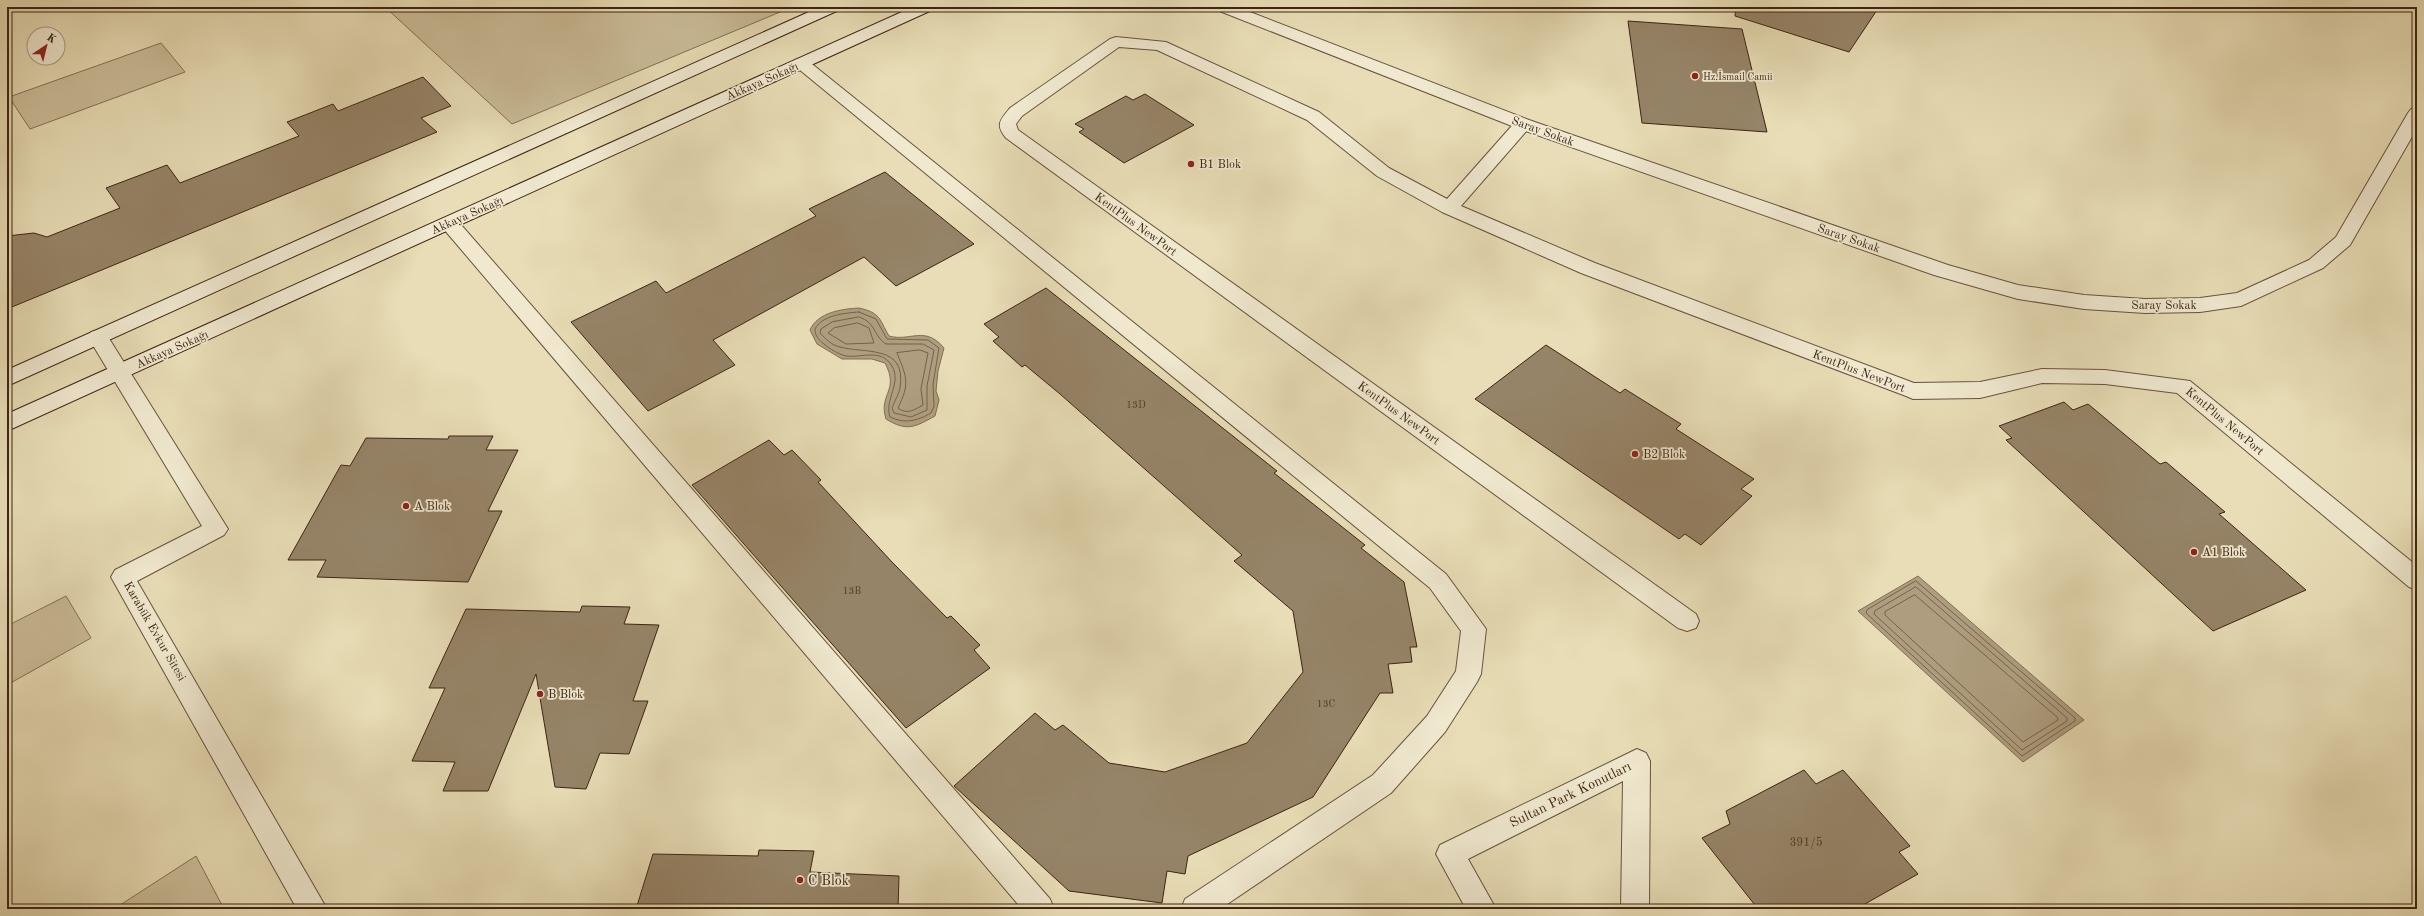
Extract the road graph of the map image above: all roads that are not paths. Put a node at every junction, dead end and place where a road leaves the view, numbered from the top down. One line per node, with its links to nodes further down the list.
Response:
1 (833, 7): 9 (street)
2 (926, 7): 4 (street, Akkaya Sokağı)
3 (1223, 7): 6 (street, Saray Sokak)
4 (802, 63): 8 (street, Akkaya Sokağı); 17 (street)
5 (2417, 113): 6 (street, Saray Sokak)
6 (1523, 124): 7 (street)
7 (1449, 208): 13 (street, KentPlus NewPort); 14 (street, KentPlus NewPort)
8 (449, 223): 10 (street, Akkaya Sokağı); 16 (street)
9 (98, 337): 10 (street, Karabük Evkur Sitesi); 11 (street)
10 (120, 372): 12 (street, Akkaya Sokağı); 15 (street, Karabük Evkur Sitesi)
11 (7, 379)
12 (7, 423)
13 (2417, 580)
14 (1688, 621)
15 (313, 909)
16 (1040, 909)
17 (1195, 909)
18 (1482, 909): 19 (street, Sultan Park Konutları)
19 (1635, 909)

